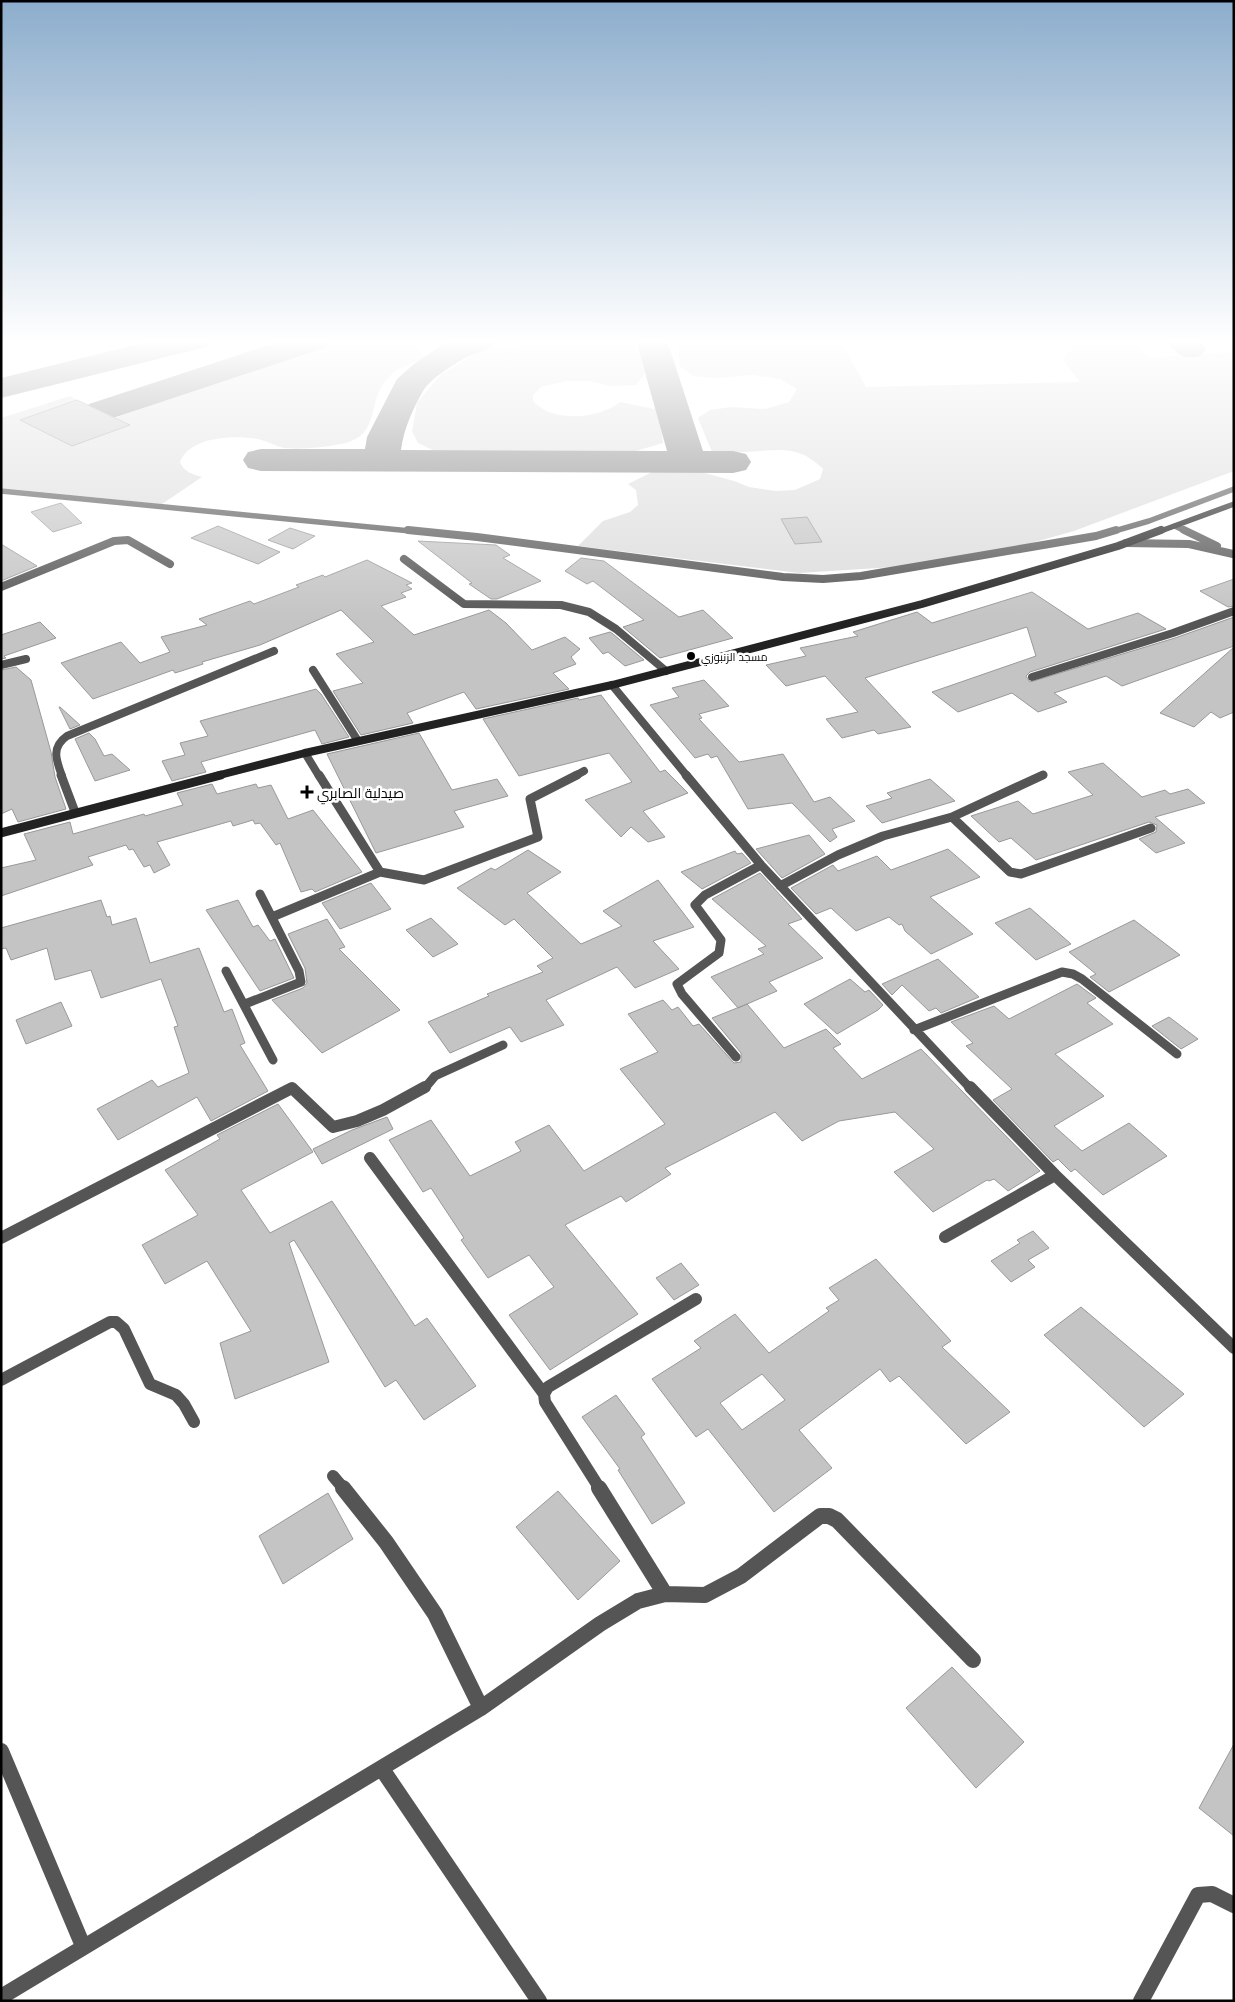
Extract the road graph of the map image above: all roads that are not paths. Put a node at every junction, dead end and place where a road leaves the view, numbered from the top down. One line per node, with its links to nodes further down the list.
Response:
1 (1234, 489): 2 (street)
2 (1, 490)
3 (1234, 504): 4 (main road)
4 (1175, 526): 5 (main road); 6 (street)
5 (1126, 543): 6 (street); 15 (main road)
6 (1233, 554)
7 (404, 559): 15 (street)
8 (170, 564): 9 (street)
9 (1, 587)
10 (1234, 611): 16 (street)
11 (274, 651): 22 (street)
12 (26, 659): 13 (street)
13 (1, 665)
14 (313, 670): 18 (street)
15 (666, 672): 17 (main road)
16 (1032, 676)
17 (612, 685): 18 (main road); 26 (street)
18 (358, 741): 19 (main road)
19 (305, 753): 22 (main road); 27 (street)
20 (584, 771): 27 (street)
21 (1043, 775): 23 (street)
22 (75, 812): 25 (main road)
23 (952, 818): 24 (street); 28 (street)
24 (1151, 828)
25 (1, 834)
26 (761, 865): 28 (street); 36 (street)
27 (380, 872): 30 (street)
28 (780, 886): 33 (street)
29 (260, 894): 30 (street)
30 (272, 917): 32 (street)
31 (226, 971): 32 (street)
32 (245, 1004): 37 (street)
33 (914, 1030): 35 (street); 39 (street)
34 (503, 1045): 41 (street)
35 (1177, 1054)
36 (736, 1057)
37 (273, 1060)
38 (370, 1158): 45 (street)
39 (1055, 1175): 40 (street); 43 (street)
40 (945, 1237)
41 (1, 1238)
42 (696, 1299): 45 (street)
43 (1234, 1348)
44 (1, 1380): 46 (street)
45 (544, 1394): 48 (street)
46 (194, 1422)
47 (333, 1476): 50 (street)
48 (665, 1594): 49 (street); 50 (street)
49 (973, 1660)
50 (481, 1708): 52 (street)
51 (1, 1751): 54 (street)
52 (382, 1769): 54 (street); 56 (street)
53 (1234, 1905): 57 (street)
54 (83, 1946): 55 (street)
55 (1, 1997)
56 (539, 2001)
57 (1142, 2001)

